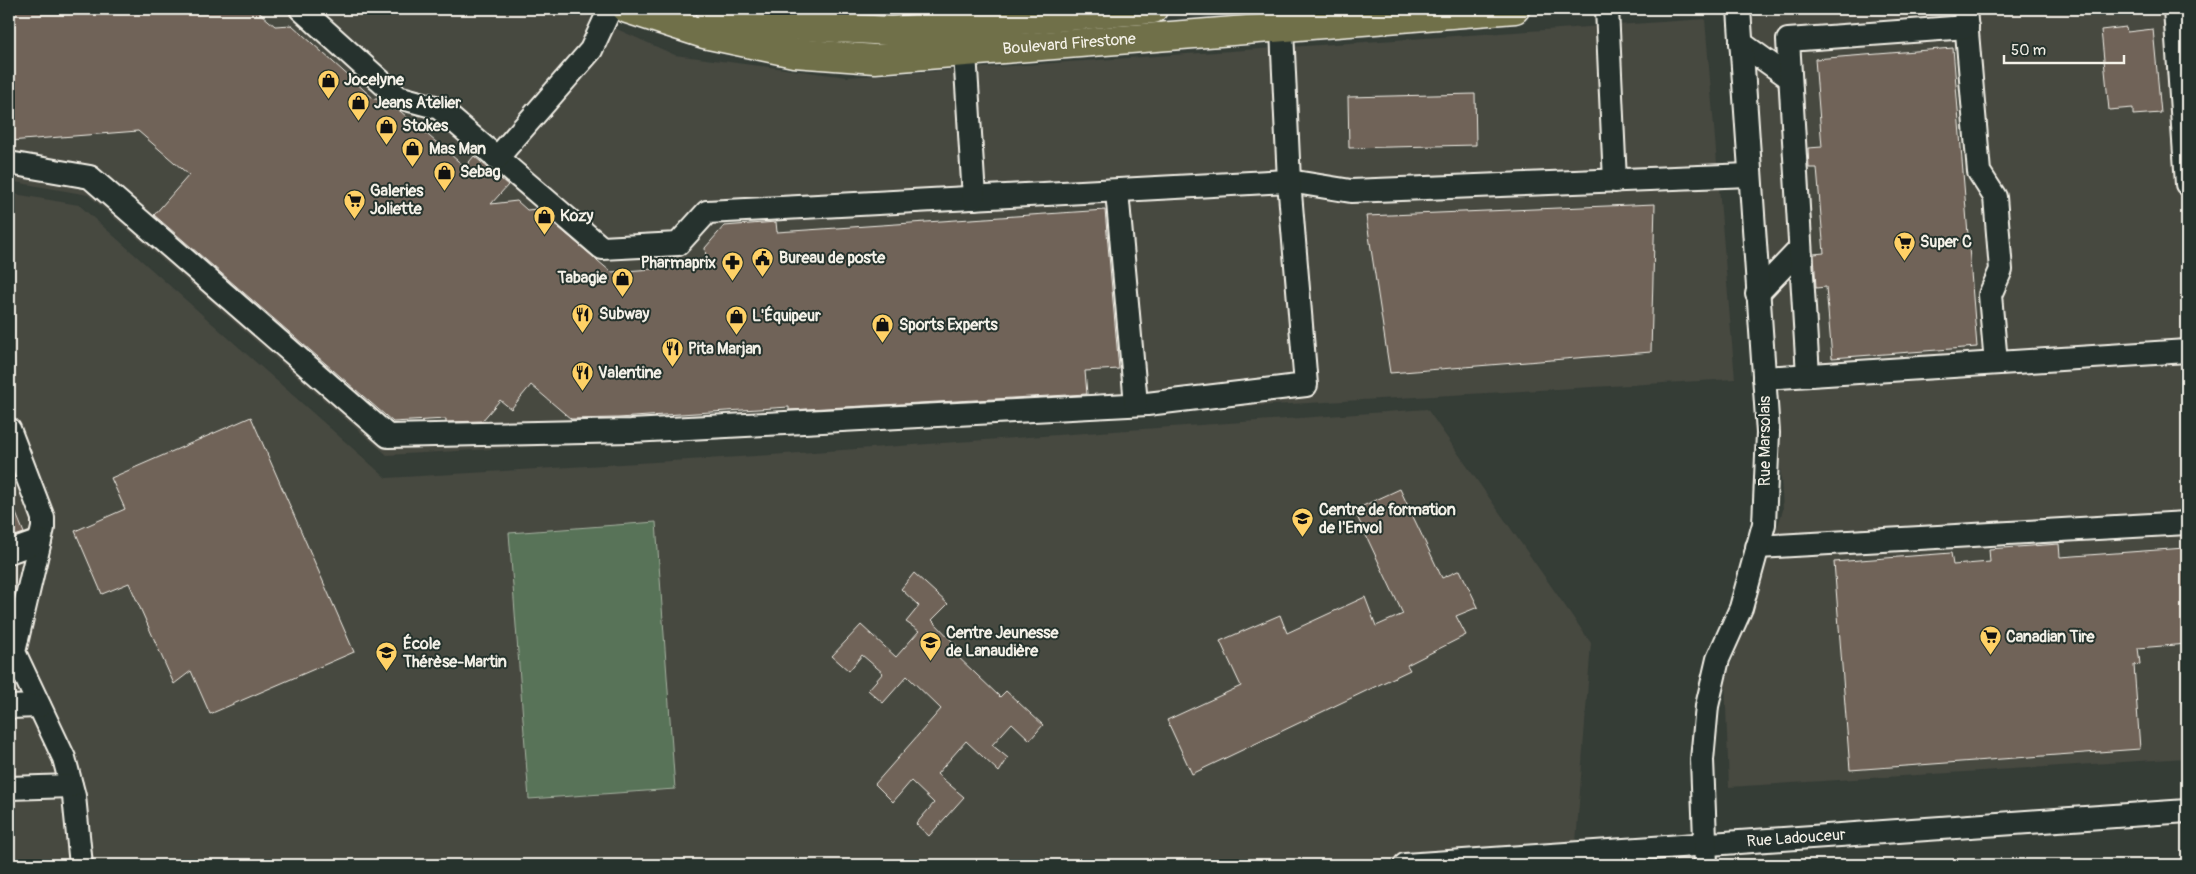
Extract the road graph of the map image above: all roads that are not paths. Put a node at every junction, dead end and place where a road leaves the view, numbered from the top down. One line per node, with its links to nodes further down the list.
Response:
1 (301, 9): 15 (street)
2 (610, 9): 15 (street)
3 (627, 9): 13 (main road, Boulevard Firestone)
4 (710, 9): 5 (main road, Boulevard Firestone)
5 (1152, 9)
6 (1515, 9): 10 (main road, Boulevard Firestone)
7 (1607, 9): 19 (street)
8 (1739, 9): 12 (street, Rue Marsolais)
9 (2175, 9): 20 (street)
10 (1281, 17): 13 (main road, Boulevard Firestone); 18 (street)
11 (1966, 18): 14 (street); 26 (street)
12 (1741, 43): 14 (street); 17 (street, Rue Marsolais)
13 (965, 52): 22 (street)
14 (1790, 78): 23 (street)
15 (496, 158): 22 (street)
16 (9, 163): 29 (street)
17 (1750, 175): 19 (street); 24 (street, Rue Marsolais)
18 (1289, 181): 19 (street); 21 (street); 29 (street)
19 (1615, 181)
20 (2187, 184)
21 (1117, 191): 22 (street); 29 (street)
22 (974, 198)
23 (1800, 249): 24 (street); 27 (street)
24 (1758, 294): 28 (street, Rue Marsolais)
25 (2187, 351): 26 (street)
26 (1996, 363): 27 (street)
27 (1808, 375): 28 (street)
28 (1764, 378): 33 (street, Rue Marsolais)
29 (1136, 404)
30 (9, 430): 32 (street)
31 (2187, 523): 33 (street)
32 (40, 541): 34 (street); 35 (street)
33 (1758, 547): 41 (street, Rue Marsolais)
34 (9, 552)
35 (11, 646): 36 (street)
36 (39, 706): 37 (street); 38 (street)
37 (9, 707)
38 (71, 786): 39 (street); 43 (street)
39 (9, 788)
40 (2187, 812): 41 (street, Rue Ladouceur)
41 (1705, 855): 42 (street, Rue Ladouceur)
42 (1512, 861): 44 (street, Rue Ladouceur)
43 (81, 865)
44 (1405, 865)

